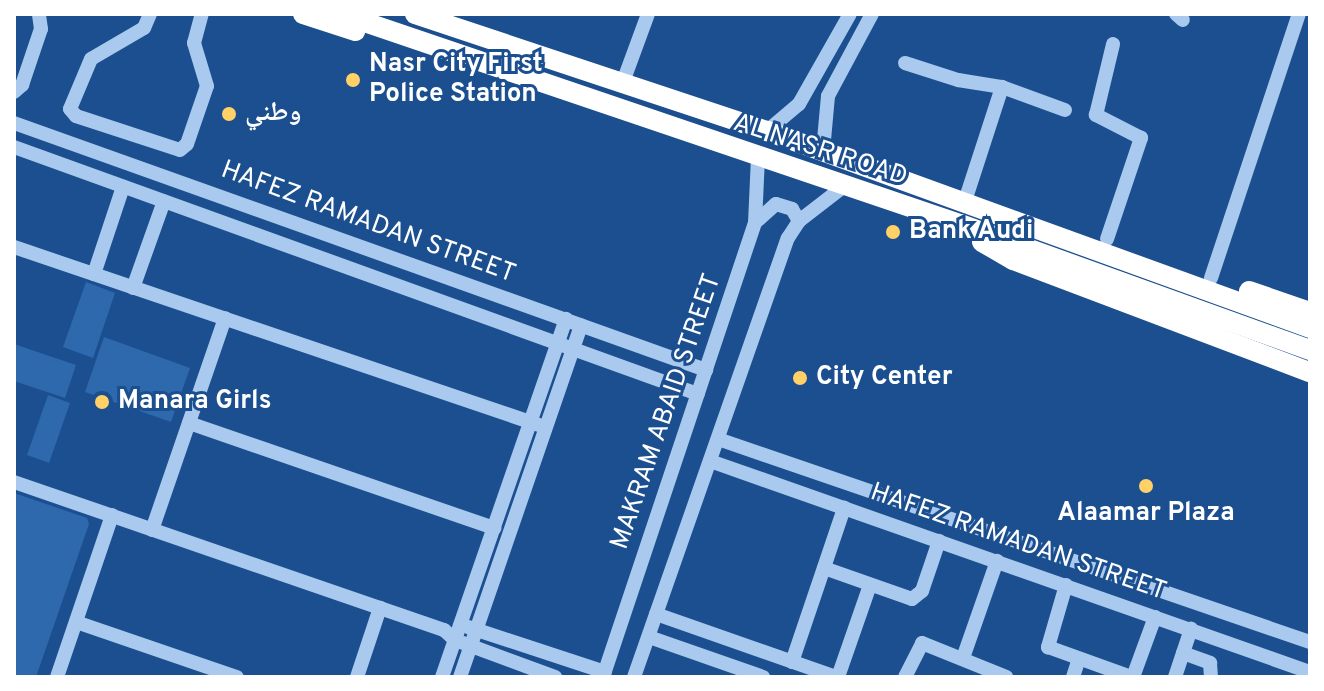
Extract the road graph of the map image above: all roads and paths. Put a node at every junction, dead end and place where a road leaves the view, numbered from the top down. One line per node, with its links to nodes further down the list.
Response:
1 (39, 14): 17 (street)
2 (150, 14): 3 (street)
3 (202, 14)
4 (303, 14): 12 (highway, AL NASR ROAD)
5 (341, 14): 12 (highway)
6 (415, 14): 11 (highway, AL NASR ROAD)
7 (648, 14): 15 (street)
8 (850, 14): 18 (street)
9 (872, 14): 20 (street)
10 (1299, 14): 36 (street)
11 (451, 20): 15 (highway, AL NASR ROAD)
12 (382, 28): 25 (highway, AL NASR ROAD)
13 (1113, 44): 33 (street)
14 (905, 63): 16 (street)
15 (623, 82): 22 (highway, AL NASR ROAD)
16 (1002, 87): 19 (street); 29 (street)
17 (14, 92)
18 (802, 99): 20 (street); 22 (street)
19 (1065, 110)
20 (823, 111): 24 (street)
21 (14, 123): 40 (street, HAFEZ RAMADAN STREET)
22 (767, 131): 24 (highway, AL NASR ROAD)
23 (14, 147): 26 (street, HAFEZ RAMADAN STREET)
24 (823, 151): 29 (highway, AL NASR ROAD)
25 (758, 158): 27 (highway, AL NASR ROAD); 31 (street, MAKRAM ABAID STREET)
26 (123, 187): 28 (street, HAFEZ RAMADAN STREET); 35 (street)
27 (843, 187): 30 (street); 32 (highway, AL NASR ROAD)
28 (164, 201): 37 (street); 43 (street, HAFEZ RAMADAN STREET)
29 (965, 201): 33 (highway, AL NASR ROAD); 42 (highway)
30 (799, 221): 31 (street); 51 (street)
31 (755, 223): 45 (street, MAKRAM ABAID STREET)
32 (960, 224): 44 (highway); 46 (highway, AL NASR ROAD)
33 (1107, 239): 36 (highway, AL NASR ROAD)
34 (14, 247): 35 (street)
35 (94, 274): 37 (street)
36 (1211, 278): 38 (highway, AL NASR ROAD)
37 (133, 288): 39 (street)
38 (1310, 312)
39 (225, 318): 48 (street); 49 (street)
40 (566, 319): 41 (street, HAFEZ RAMADAN STREET); 43 (street)
41 (581, 325): 43 (street); 45 (street, HAFEZ RAMADAN STREET)
42 (1310, 328)
43 (565, 346): 47 (street, HAFEZ RAMADAN STREET); 48 (street); 50 (street)
44 (1310, 350)
45 (706, 370): 47 (street, MAKRAM ABAID STREET)
46 (1310, 372)
47 (698, 394): 82 (street, MAKRAM ABAID STREET)
48 (530, 422): 50 (street); 58 (street)
49 (189, 423): 58 (street); 59 (street)
50 (545, 427): 71 (street)
51 (718, 439): 52 (street, HAFEZ RAMADAN STREET); 53 (street)
52 (742, 447): 54 (street); 74 (street, HAFEZ RAMADAN STREET)
53 (710, 461): 54 (street, HAFEZ RAMADAN STREET); 66 (street)
54 (735, 470): 56 (street, HAFEZ RAMADAN STREET)
55 (14, 482): 57 (street)
56 (844, 508): 60 (street, HAFEZ RAMADAN STREET); 62 (street)
57 (112, 515): 59 (street); 68 (street)
58 (494, 528): 69 (street)
59 (152, 530): 65 (street)
60 (939, 541): 61 (street, HAFEZ RAMADAN STREET); 63 (street)
61 (997, 561): 64 (street, HAFEZ RAMADAN STREET); 78 (street)
62 (824, 568): 63 (street); 80 (street)
63 (870, 585): 92 (street)
64 (1066, 585): 67 (street, HAFEZ RAMADAN STREET); 79 (street)
65 (380, 608): 72 (street); 85 (street)
66 (656, 614): 73 (street); 77 (street)
67 (1155, 617): 70 (street, HAFEZ RAMADAN STREET); 96 (street)
68 (76, 622): 83 (street); 84 (street)
69 (461, 625): 71 (street); 72 (street)
70 (1191, 629): 76 (street); 81 (street, HAFEZ RAMADAN STREET)
71 (476, 630): 75 (street); 82 (street)
72 (450, 635): 75 (street); 86 (street)
73 (649, 637): 89 (street); 90 (street)
74 (1310, 642)
75 (470, 646): 87 (street); 88 (street)
76 (1183, 653): 97 (street); 98 (street)
77 (777, 656): 80 (street); 91 (street)
78 (963, 658): 93 (street); 94 (street)
79 (1079, 659): 95 (street); 96 (street)
80 (792, 662): 92 (street)
81 (1309, 670)
82 (604, 674)
83 (57, 677)
84 (237, 677)
85 (357, 677)
86 (442, 677)
87 (460, 677)
88 (555, 677)
89 (634, 677)
90 (762, 677)
91 (770, 677)
92 (837, 677)
93 (905, 677)
94 (1006, 677)
95 (1073, 677)
96 (1132, 677)
97 (1175, 677)
98 (1211, 677)

